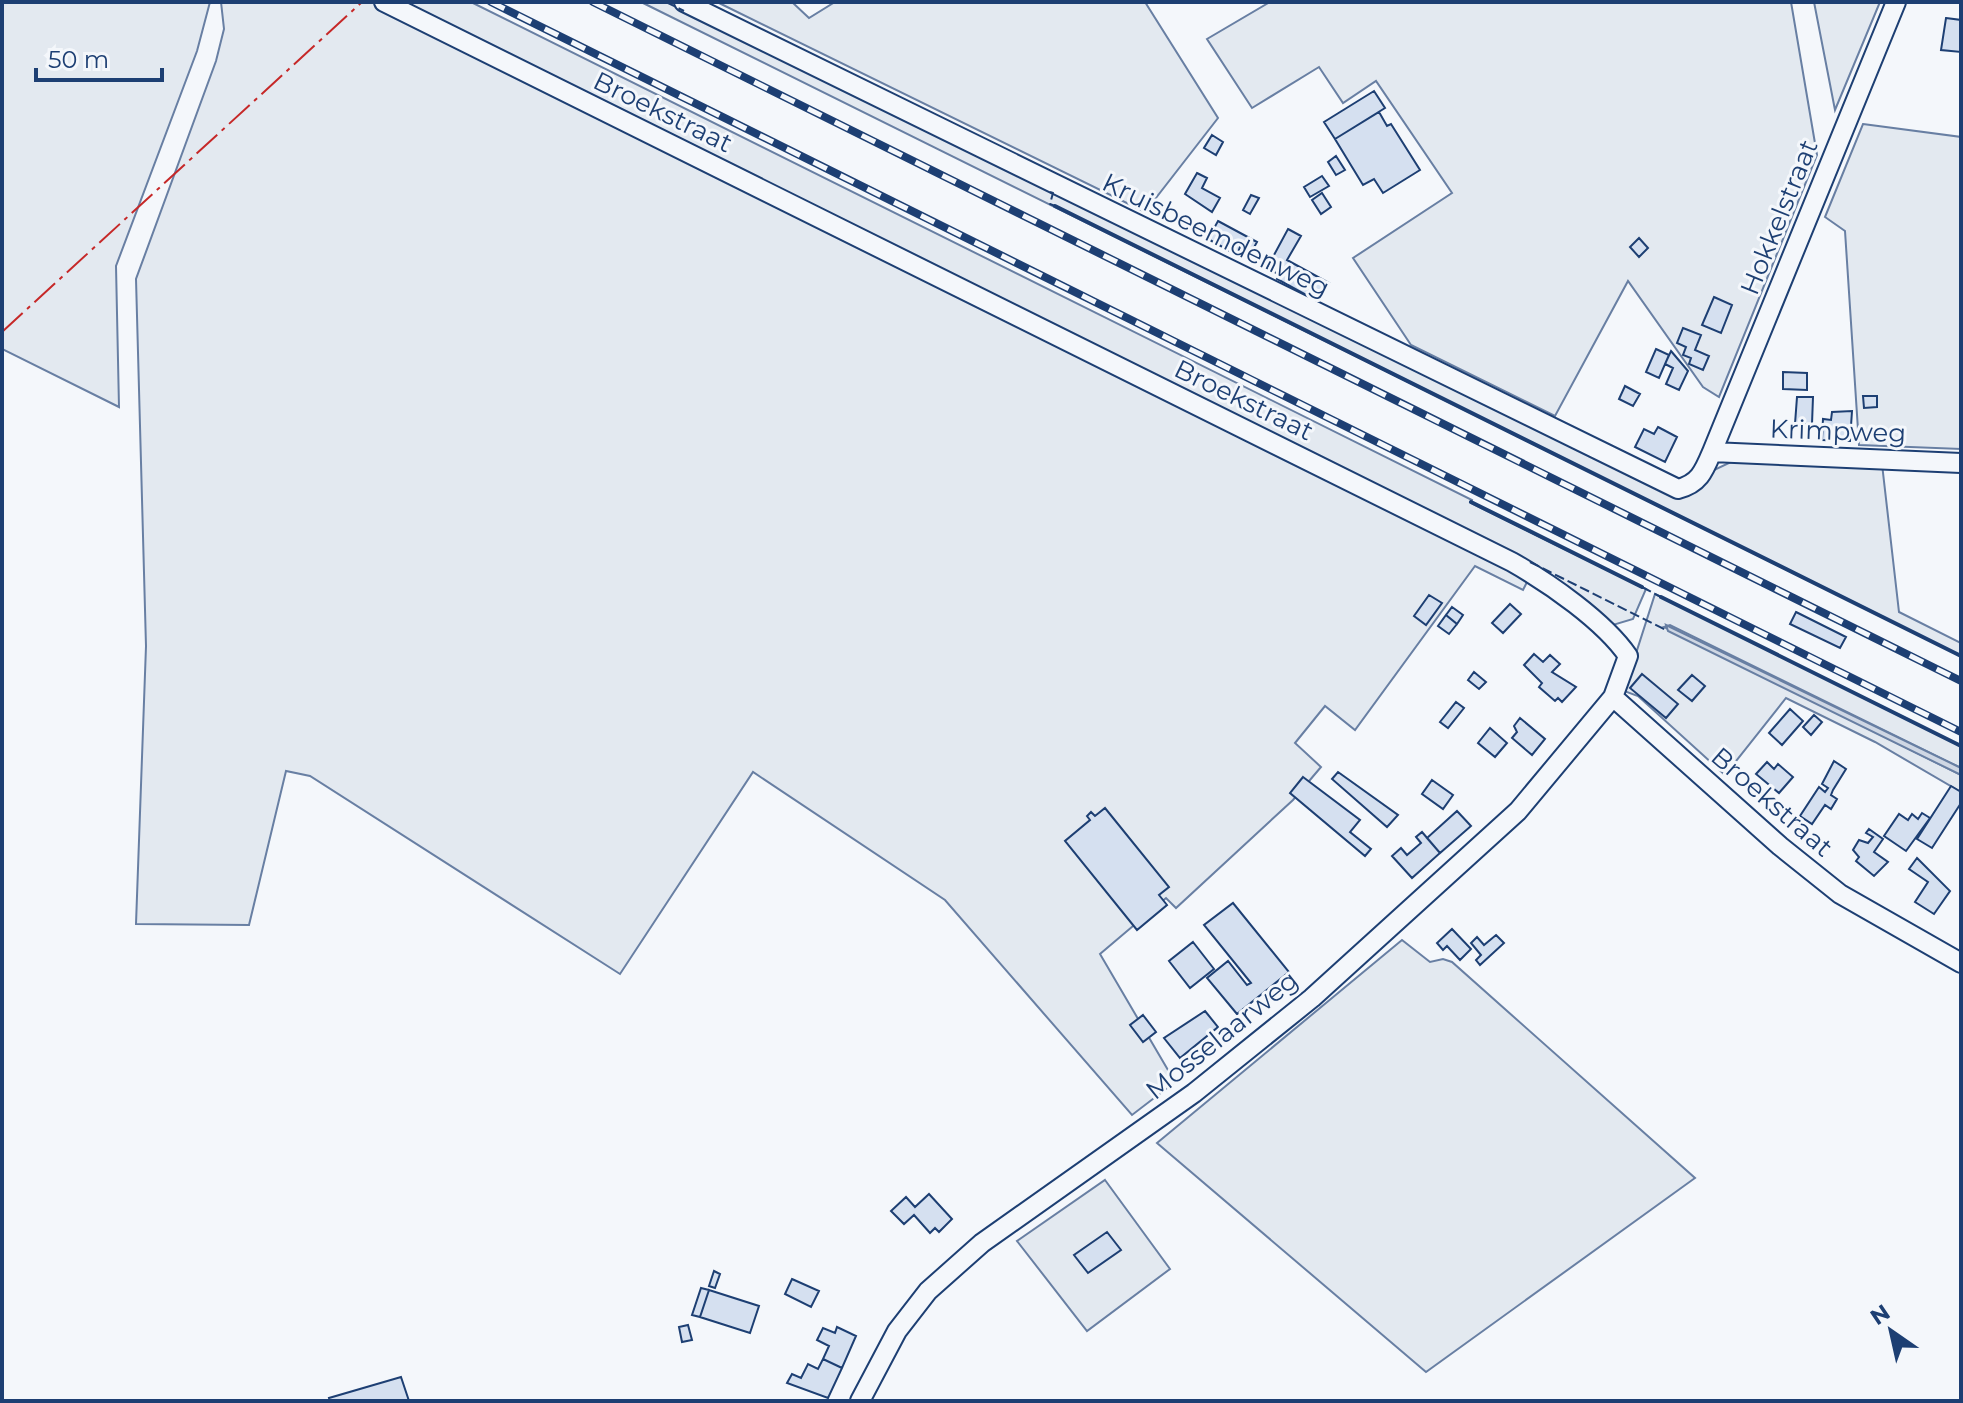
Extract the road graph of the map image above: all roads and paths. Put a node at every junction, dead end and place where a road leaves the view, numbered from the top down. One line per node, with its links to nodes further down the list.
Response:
1 (384, 2): 6 (street, Broekstraat)
2 (684, 2): 4 (street, Kruisbeemdenweg)
3 (1896, 2): 4 (street, Hokkelstraat)
4 (1712, 452): 5 (street, Krimpweg)
5 (1961, 463)
6 (1613, 697): 7 (street, Broekstraat); 8 (street, Mosselaarweg)
7 (1961, 963)
8 (860, 1401)

